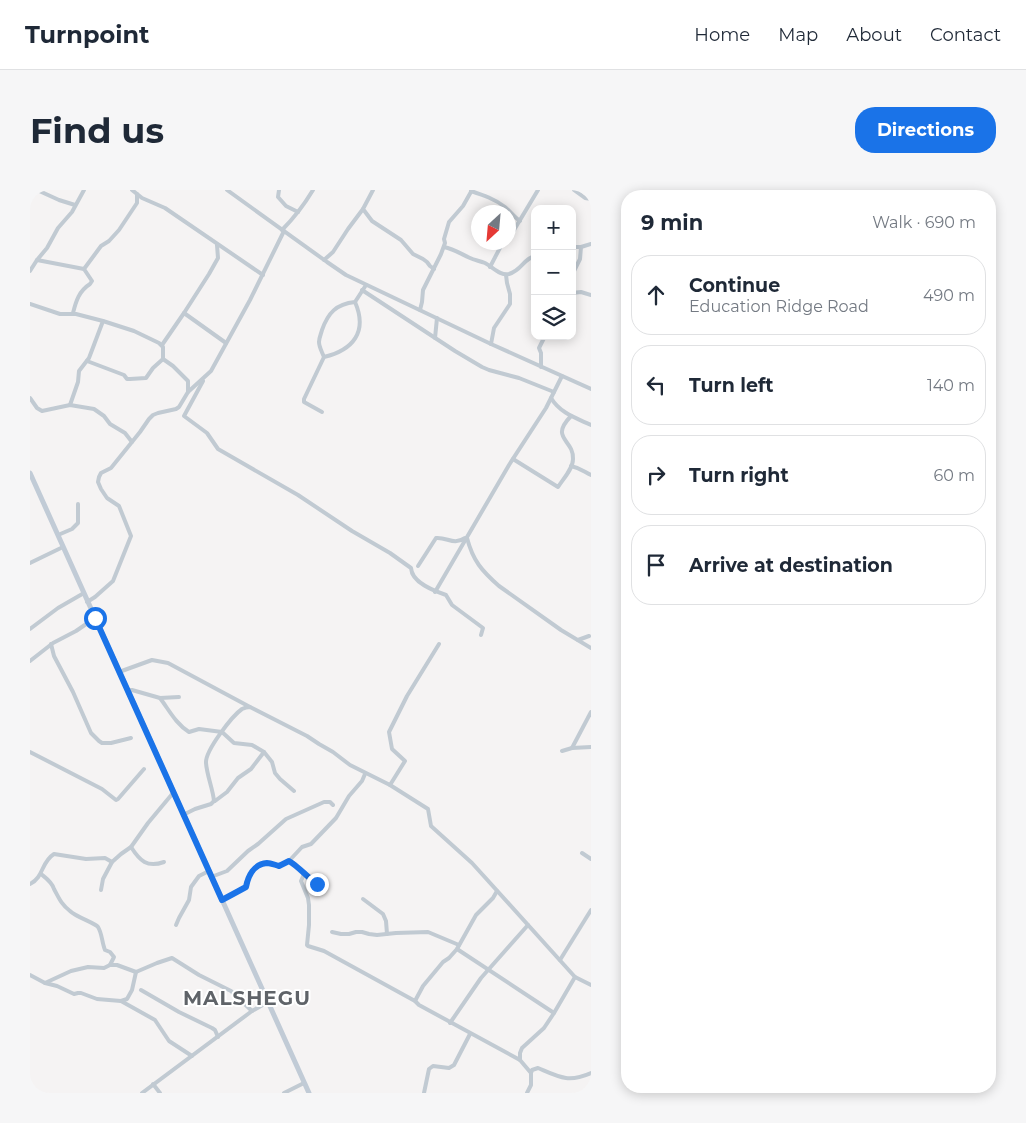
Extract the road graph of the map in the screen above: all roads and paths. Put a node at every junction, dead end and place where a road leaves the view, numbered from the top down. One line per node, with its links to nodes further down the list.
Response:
1 (37, 190): 13 (street)
2 (84, 190): 13 (street)
3 (132, 190): 11 (street)
4 (227, 190): 18 (street)
5 (279, 190): 15 (street)
6 (313, 190): 15 (street)
7 (373, 190): 14 (street)
8 (471, 190): 16 (street); 21 (street)
9 (538, 190): 16 (street)
10 (576, 190): 12 (street)
11 (137, 194): 20 (street); 30 (street)
12 (591, 199)
13 (75, 205): 26 (street)
14 (363, 208): 27 (street); 31 (street)
15 (298, 212): 18 (street)
16 (520, 220): 17 (street)
17 (516, 227)
18 (283, 230): 27 (street); 34 (street)
19 (591, 244): 23 (street)
20 (217, 245): 34 (street); 43 (street)
21 (444, 247): 28 (street); 31 (street)
22 (576, 247): 23 (street)
23 (581, 247): 29 (street)
24 (499, 250): 28 (street)
25 (531, 258): 33 (street)
26 (37, 260): 30 (street); 32 (street)
27 (324, 260): 35 (street)
28 (490, 266): 33 (street)
29 (576, 267)
30 (84, 269): 42 (street)
31 (434, 269): 41 (street)
32 (30, 271)
33 (506, 274): 49 (street)
34 (262, 275): 48 (street)
35 (366, 284): 36 (street); 41 (street)
36 (362, 290): 39 (street); 46 (street)
37 (576, 293): 38 (street)
38 (591, 295)
39 (355, 302): 51 (street); 51 (street)
40 (30, 304): 42 (street)
41 (420, 310): 44 (street)
42 (73, 313): 45 (street)
43 (184, 313): 48 (street); 50 (street)
44 (437, 318): 46 (street); 49 (street)
45 (103, 321): 50 (street); 53 (street)
46 (435, 338): 59 (street)
47 (542, 340): 54 (street)
48 (226, 343): 55 (street)
49 (491, 344): 54 (street)
50 (162, 345): 52 (street)
51 (324, 357): 63 (street)
52 (163, 359): 53 (street); 58 (street)
53 (87, 361): 62 (street)
54 (541, 367): 56 (street)
55 (206, 376): 58 (street); 77 (street)
56 (562, 376): 57 (street); 59 (street)
57 (591, 389)
58 (188, 392): 66 (street)
59 (554, 392): 61 (street)
60 (30, 398): 62 (street)
61 (552, 398): 64 (street); 67 (street)
62 (70, 405): 66 (street)
63 (322, 412)
64 (571, 416): 65 (street); 68 (street)
65 (591, 426)
66 (132, 442): 79 (street)
67 (513, 459): 68 (street); 73 (street)
68 (571, 466): 70 (street)
69 (30, 473): 72 (main road)
70 (591, 475)
71 (78, 504): 72 (street)
72 (58, 535): 74 (main road)
73 (467, 537): 76 (street); 77 (street); 84 (street)
74 (63, 548): 75 (street); 78 (main road)
75 (30, 563)
76 (418, 566)
77 (435, 592): 82 (street)
78 (84, 593): 79 (main road); 81 (street)
79 (88, 602): 80 (main road)
80 (95, 618): 85 (street); 90 (main road)
81 (30, 629)
82 (481, 635)
83 (590, 635): 84 (street); 87 (street)
84 (578, 640): 87 (street)
85 (51, 644): 89 (street); 97 (street)
86 (439, 644): 105 (street)
87 (587, 644): 88 (street)
88 (591, 648)
89 (30, 662)
90 (119, 672): 91 (main road); 94 (street)
91 (127, 690): 93 (street); 107 (main road)
92 (179, 697): 93 (street)
93 (160, 698): 96 (street)
94 (250, 707): 96 (street); 104 (street)
95 (591, 712): 99 (street)
96 (222, 732): 102 (street); 108 (street)
97 (131, 738)
98 (591, 747): 99 (street)
99 (572, 748): 100 (street)
100 (562, 751)
101 (30, 752): 103 (street)
102 (264, 752): 106 (street); 108 (street)
103 (144, 769)
104 (366, 774): 105 (street); 114 (street)
105 (390, 785): 124 (street)
106 (294, 791)
107 (173, 793): 110 (main road); 111 (street)
108 (214, 801): 110 (street)
109 (333, 805): 120 (street)
110 (183, 815): 117 (main road)
111 (131, 847): 115 (street); 116 (street)
112 (582, 853): 113 (street)
113 (591, 858)
114 (289, 861): 119 (street); 126 (street)
115 (112, 862): 118 (street); 123 (street)
116 (164, 862)
117 (209, 871): 120 (main road); 129 (street)
118 (41, 874): 121 (street); 136 (street)
119 (304, 874): 122 (street); 144 (street)
120 (211, 877): 126 (main road)
121 (30, 884)
122 (322, 888)
123 (101, 890)
124 (497, 891): 130 (street); 134 (street)
125 (363, 899): 133 (street)
126 (222, 900): 146 (main road)
127 (591, 910): 128 (street)
128 (585, 921): 131 (street); 135 (street)
129 (176, 925)
130 (528, 925): 135 (street); 137 (street)
131 (591, 925)
132 (332, 932): 133 (street)
133 (387, 934): 134 (street)
134 (458, 947): 137 (street); 144 (street)
135 (560, 960): 140 (street)
136 (110, 965): 138 (street); 141 (street)
137 (488, 970): 148 (street); 149 (street)
138 (136, 972): 145 (street); 147 (street)
139 (30, 975): 141 (street)
140 (575, 977): 142 (street); 148 (street)
141 (45, 983): 145 (street)
142 (591, 985)
143 (140, 990): 151 (street)
144 (415, 1000): 149 (street)
145 (121, 1001): 152 (street)
146 (268, 1002): 147 (street); 156 (main road)
147 (252, 1011): 151 (street)
148 (554, 1013): 153 (street)
149 (450, 1022): 150 (street)
150 (470, 1034): 153 (street); 162 (street)
151 (218, 1037): 152 (street)
152 (192, 1056): 157 (street)
153 (520, 1060): 154 (street)
154 (531, 1073): 155 (street); 163 (street)
155 (591, 1073)
156 (304, 1083): 160 (street); 161 (main road)
157 (154, 1084): 158 (street); 159 (street)
158 (142, 1093)
159 (160, 1093)
160 (284, 1093)
161 (309, 1093)
162 (424, 1093)
163 (527, 1093)

